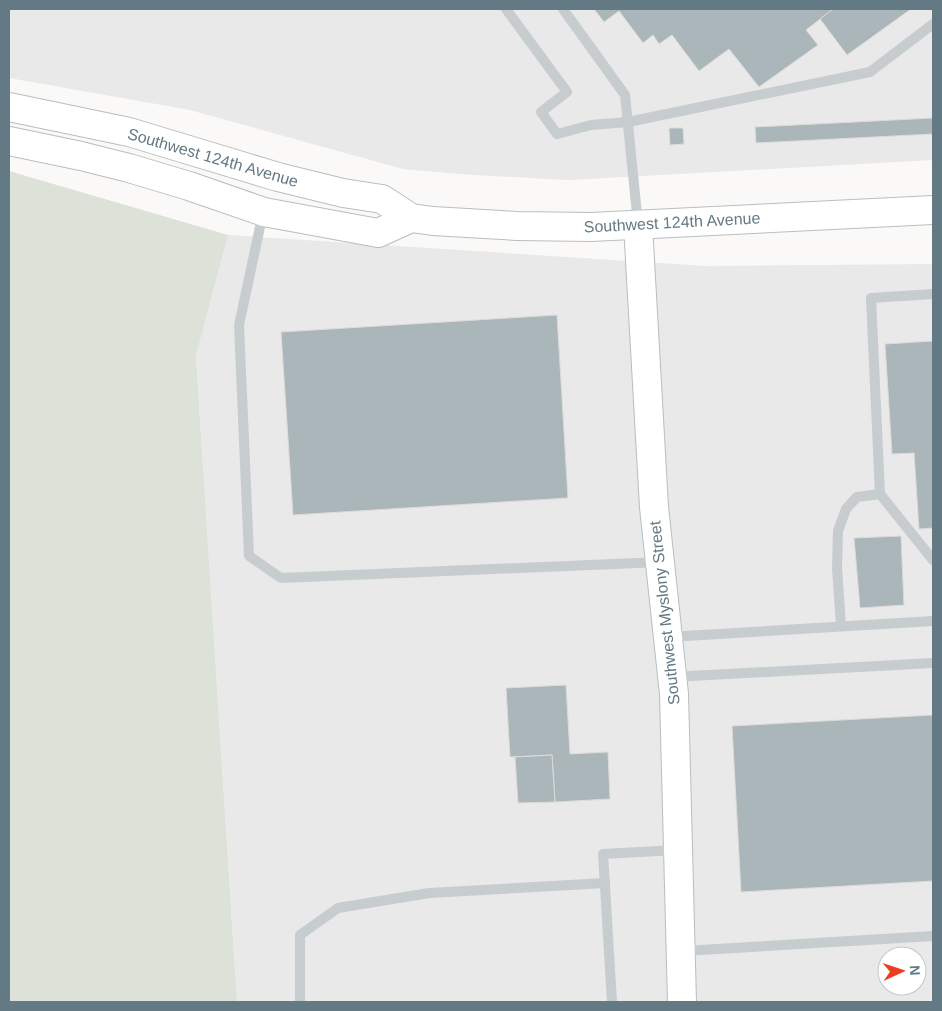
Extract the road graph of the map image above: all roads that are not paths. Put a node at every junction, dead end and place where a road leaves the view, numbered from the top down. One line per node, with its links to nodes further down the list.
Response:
1 (506, 9): 5 (lane)
2 (563, 9): 5 (lane)
3 (933, 24): 5 (lane)
4 (9, 107): 9 (main road, Southwest 124th Avenue)
5 (628, 122): 10 (lane)
6 (9, 141): 8 (main road, Southwest 124th Avenue)
7 (933, 210): 10 (main road, Southwest 124th Avenue)
8 (264, 212): 9 (main road, Southwest 124th Avenue); 14 (lane)
9 (411, 218): 10 (main road, Southwest 124th Avenue)
10 (638, 225): 14 (main road, Southwest Myslony Street)
11 (933, 294): 12 (lane)
12 (880, 494): 13 (lane); 16 (lane)
13 (933, 560)
14 (660, 562): 17 (main road, Southwest Myslony Street)
15 (933, 621): 16 (lane)
16 (841, 626): 17 (lane)
17 (668, 637): 19 (main road, Southwest Myslony Street)
18 (933, 663): 19 (lane)
19 (672, 677): 20 (main road, Southwest Myslony Street)
20 (677, 850): 21 (lane); 23 (main road, Southwest Myslony Street)
21 (605, 883): 24 (lane); 25 (lane)
22 (933, 936): 23 (lane)
23 (679, 951): 26 (main road, Southwest Myslony Street)
24 (300, 1002)
25 (612, 1002)
26 (682, 1002)

